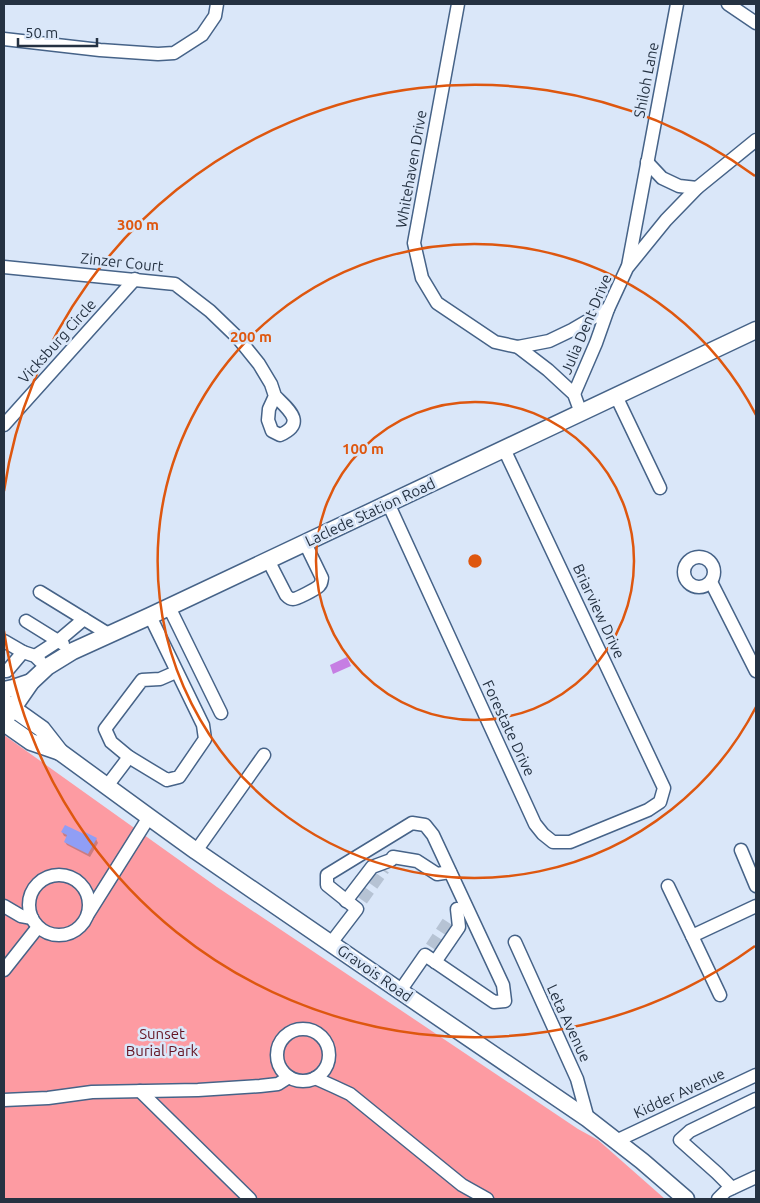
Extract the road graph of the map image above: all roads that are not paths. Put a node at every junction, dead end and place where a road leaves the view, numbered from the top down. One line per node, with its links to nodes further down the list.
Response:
1 (217, 4): 6 (street)
2 (458, 4): 15 (street, Whitehaven Drive)
3 (676, 4): 8 (street, Shiloh Lane)
4 (728, 4): 5 (street)
5 (756, 23)
6 (4, 39)
7 (756, 140): 9 (street, Julia Dent Drive)
8 (646, 162): 9 (street); 11 (street, Shiloh Lane)
9 (697, 188): 11 (street, Julia Dent Drive)
10 (4, 267): 12 (street, Zinzer Court)
11 (627, 268): 13 (street, Julia Dent Drive)
12 (135, 279): 17 (street, Zinzer Court); 20 (street, Vicksburg Circle)
13 (608, 309): 15 (street, Whitehaven Drive); 16 (street, Julia Dent Drive)
14 (756, 330): 18 (main road, Laclede Station Road)
15 (518, 347): 16 (street, Whitehaven Drive)
16 (574, 394): 19 (street, Whitehaven Drive)
17 (275, 396)
18 (616, 396): 19 (main road, Laclede Station Road); 22 (street)
19 (581, 413): 21 (main road, Laclede Station Road)
20 (4, 424)
21 (504, 449): 23 (main road, Laclede Station Road); 48 (street, Briarview Drive)
22 (660, 488)
23 (388, 503): 24 (main road, Laclede Station Road); 48 (street, Forestate Drive)
24 (305, 543): 25 (main road, Laclede Station Road); 25 (street)
25 (268, 560): 28 (main road, Laclede Station Road)
26 (711, 582): 39 (street)
27 (40, 592): 30 (street)
28 (169, 607): 29 (main road, Laclede Station Road); 44 (street)
29 (150, 616): 32 (main road, Laclede Station Road); 40 (street)
30 (84, 619): 32 (street); 34 (street)
31 (26, 620): 34 (street)
32 (110, 635): 35 (main road, Laclede Station Road)
33 (4, 641): 36 (street)
34 (58, 641): 35 (street); 37 (street)
35 (73, 651): 37 (main road, Laclede Station Road)
36 (23, 652): 37 (street); 38 (street)
37 (41, 662): 41 (main road, Laclede Station Road)
38 (4, 671)
39 (756, 671)
40 (176, 672): 46 (street); 46 (street)
41 (31, 682): 42 (main road); 43 (main road, Laclede Station Road)
42 (4, 690)
43 (6, 713): 47 (main road, Gravois Road)
44 (221, 713)
45 (264, 755): 52 (street)
46 (129, 757): 47 (street)
47 (107, 786): 49 (main road, Gravois Road)
48 (664, 788)
49 (149, 817): 52 (main road, Gravois Road); 61 (street)
50 (384, 840): 53 (street); 54 (street); 57 (street)
51 (741, 850): 56 (street)
52 (196, 851): 66 (main road, Gravois Road)
53 (389, 862): 54 (street); 57 (street)
54 (450, 872): 58 (street)
55 (668, 886): 64 (street)
56 (756, 886)
57 (355, 904): 66 (street)
58 (460, 905): 62 (street); 67 (street); 67 (street)
59 (4, 906): 63 (street)
60 (756, 906): 64 (street)
61 (87, 916): 63 (street); 63 (street)
62 (449, 920)
63 (35, 922): 68 (street)
64 (692, 936): 70 (street)
65 (515, 942): 77 (street, Leta Avenue)
66 (331, 943): 69 (main road, Gravois Road)
67 (430, 955): 69 (street)
68 (4, 970)
69 (400, 991): 77 (main road, Gravois Road)
70 (720, 995)
71 (756, 1075): 78 (street, Kidder Avenue)
72 (289, 1077): 73 (street); 73 (street); 74 (street)
73 (314, 1078): 82 (street)
74 (140, 1091): 76 (street); 81 (street)
75 (756, 1099): 80 (street)
76 (4, 1100)
77 (588, 1119): 78 (main road, Gravois Road)
78 (616, 1141): 83 (main road, Gravois Road)
79 (756, 1177): 80 (street)
80 (732, 1188): 84 (street)
81 (250, 1199)
82 (486, 1199)
83 (686, 1199)
84 (718, 1199)

